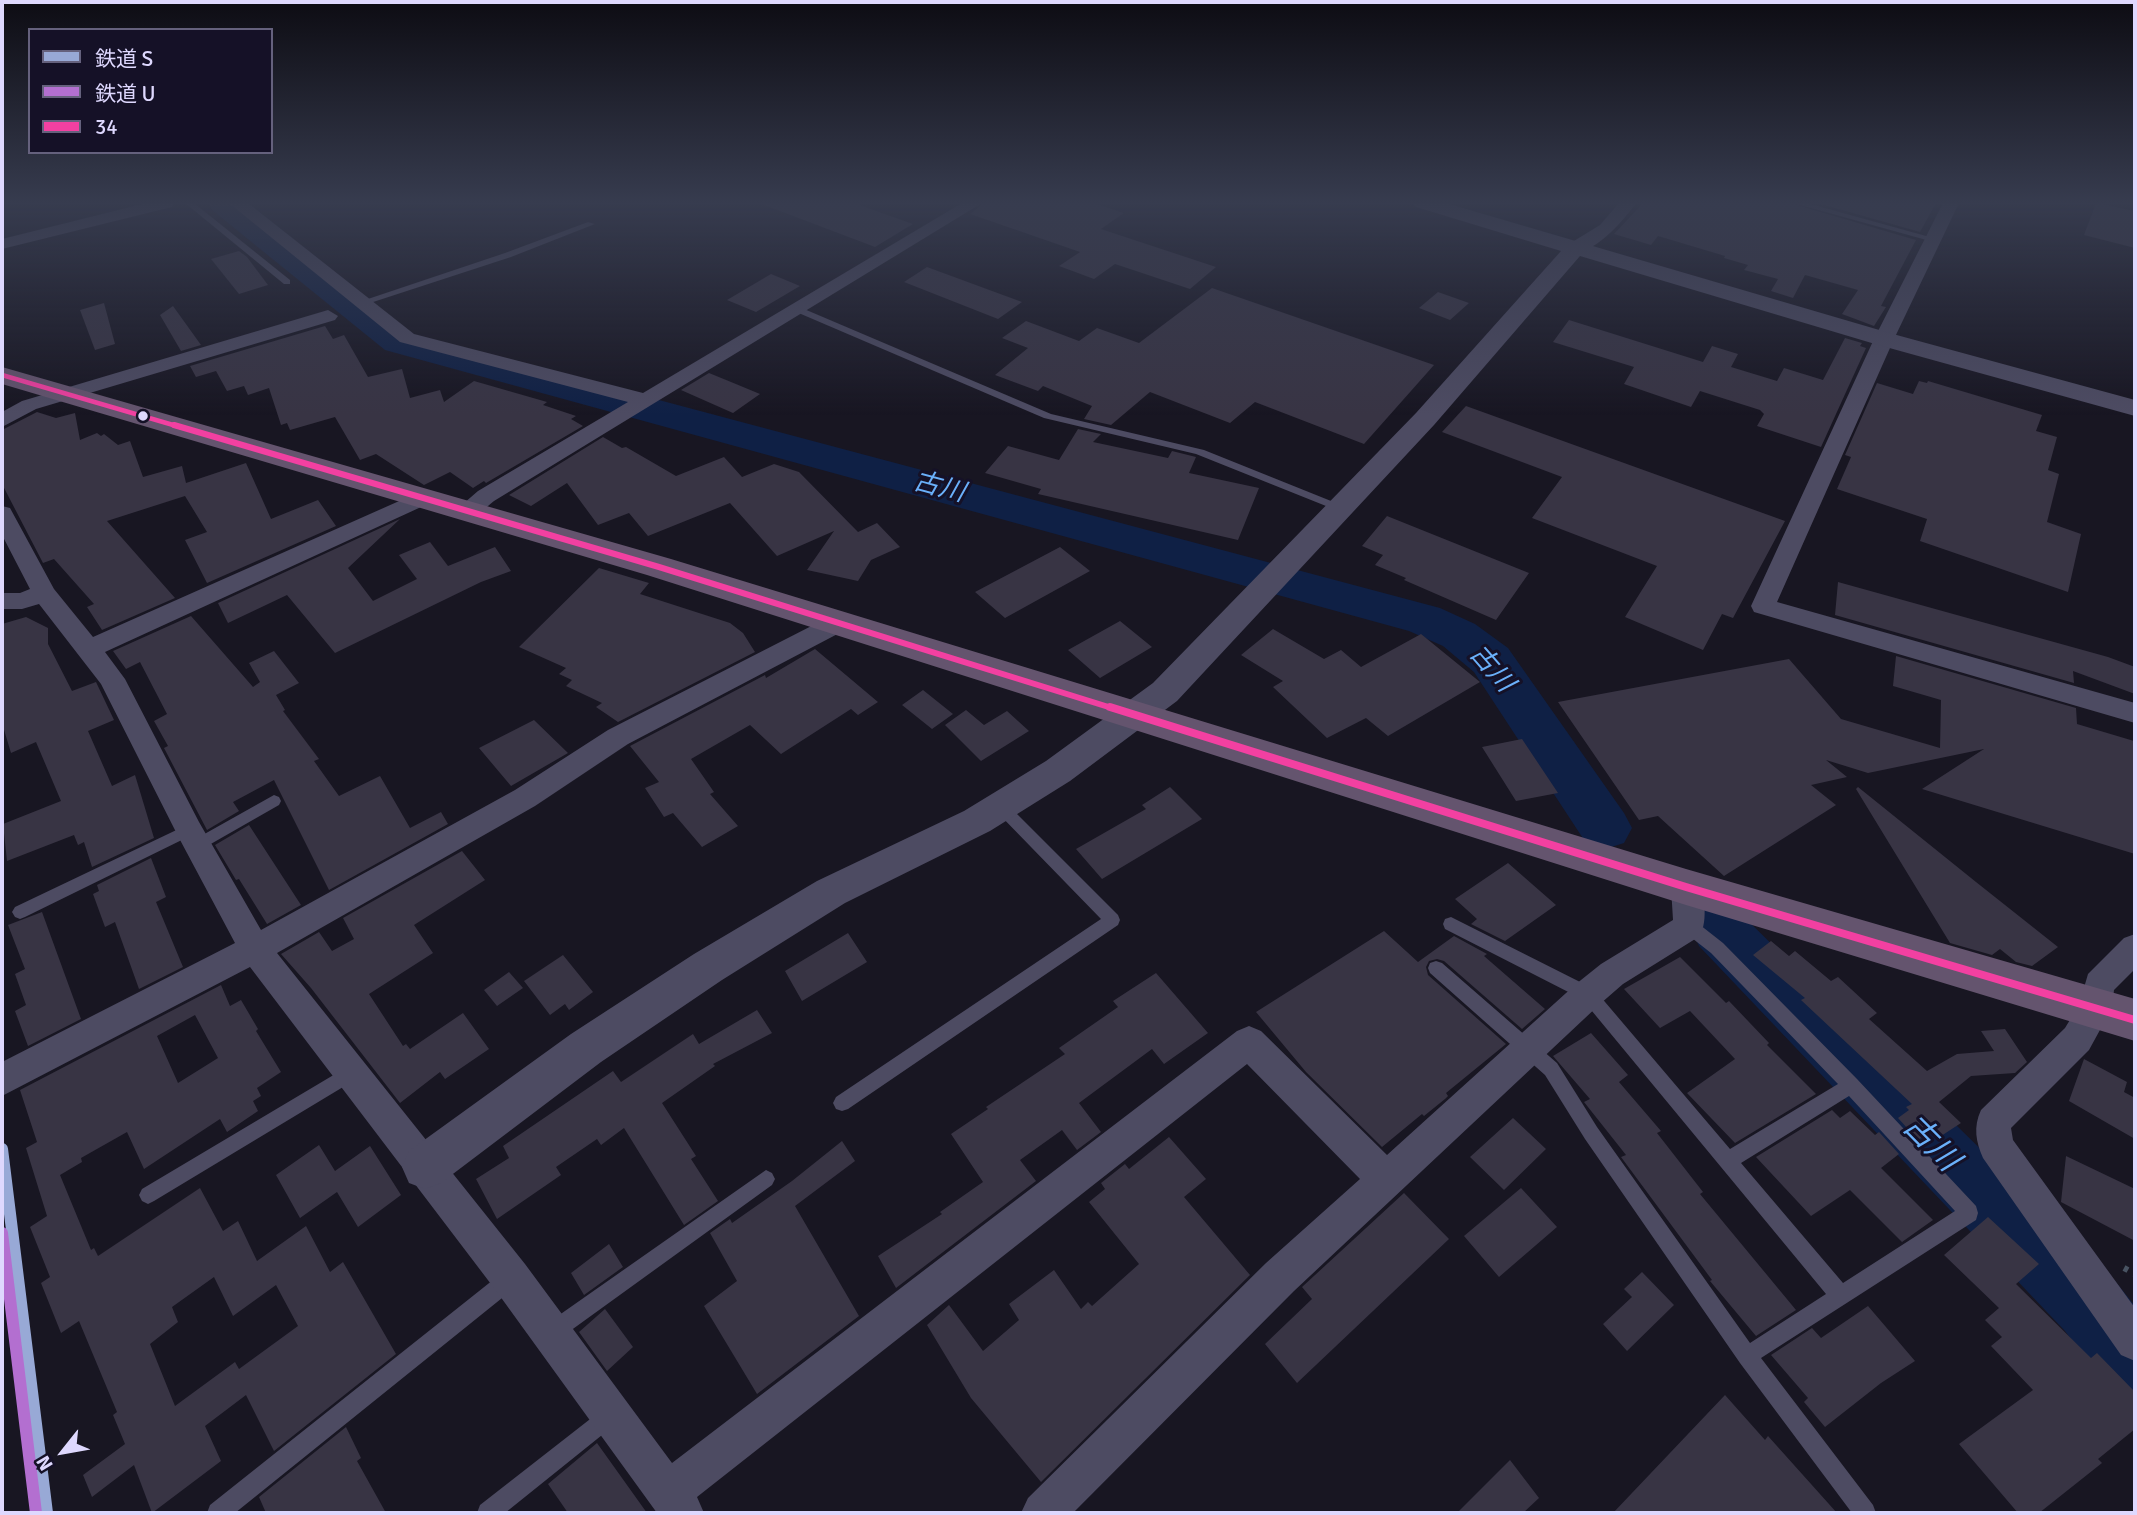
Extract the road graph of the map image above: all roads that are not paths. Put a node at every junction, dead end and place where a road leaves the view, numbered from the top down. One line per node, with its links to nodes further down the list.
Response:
1 (277, 274): 8 (lane)
2 (328, 274): 9 (street)
3 (451, 274): 9 (lane)
4 (856, 274): 10 (street)
5 (1552, 274): 19 (street)
6 (1662, 274): 12 (street)
7 (1916, 274): 12 (street)
8 (287, 282)
9 (364, 302): 15 (street)
10 (797, 309): 15 (street); 19 (lane)
11 (328, 316): 14 (street)
12 (1884, 339): 16 (street); 26 (street)
13 (2, 375): 14 (highway)
14 (69, 393): 17 (street); 18 (highway)
15 (635, 406): 20 (street)
16 (2135, 408)
17 (2, 421)
18 (424, 497): 20 (highway); 25 (street)
19 (1340, 507): 27 (street)
20 (468, 510): 24 (highway)
21 (2, 513): 22 (street)
22 (44, 593): 23 (street); 25 (street)
23 (2, 601)
24 (838, 623): 27 (highway); 36 (street)
25 (89, 649): 30 (street)
26 (2135, 713)
27 (1135, 716): 29 (street); 31 (highway)
28 (274, 801): 30 (lane)
29 (1000, 807): 45 (lane); 47 (street)
30 (193, 837): 32 (lane); 36 (street)
31 (1686, 887): 34 (street); 39 (highway)
32 (20, 912)
33 (1451, 925): 38 (lane)
34 (1689, 926): 38 (street); 44 (lane)
35 (2135, 948): 39 (street)
36 (255, 949): 42 (street); 43 (street)
37 (1436, 968): 41 (lane)
38 (1588, 994): 41 (street); 46 (lane)
39 (2095, 1008): 40 (highway); 54 (street)
40 (2135, 1020)
41 (1531, 1049): 49 (street); 55 (lane)
42 (352, 1072): 47 (street); 50 (lane)
43 (2, 1080)
44 (1852, 1085): 46 (lane); 52 (lane)
45 (842, 1103)
46 (1729, 1160): 52 (lane)
47 (425, 1167): 51 (street)
48 (766, 1179): 53 (lane)
49 (1387, 1180): 57 (street); 60 (street)
50 (148, 1195)
51 (511, 1278): 53 (street); 58 (lane)
52 (1842, 1296): 55 (lane)
53 (551, 1333): 56 (street)
54 (2135, 1341)
55 (1747, 1356): 61 (lane)
56 (611, 1415): 57 (street); 59 (lane)
57 (675, 1503)
58 (218, 1513)
59 (488, 1513)
60 (1044, 1513)
61 (1865, 1513)

